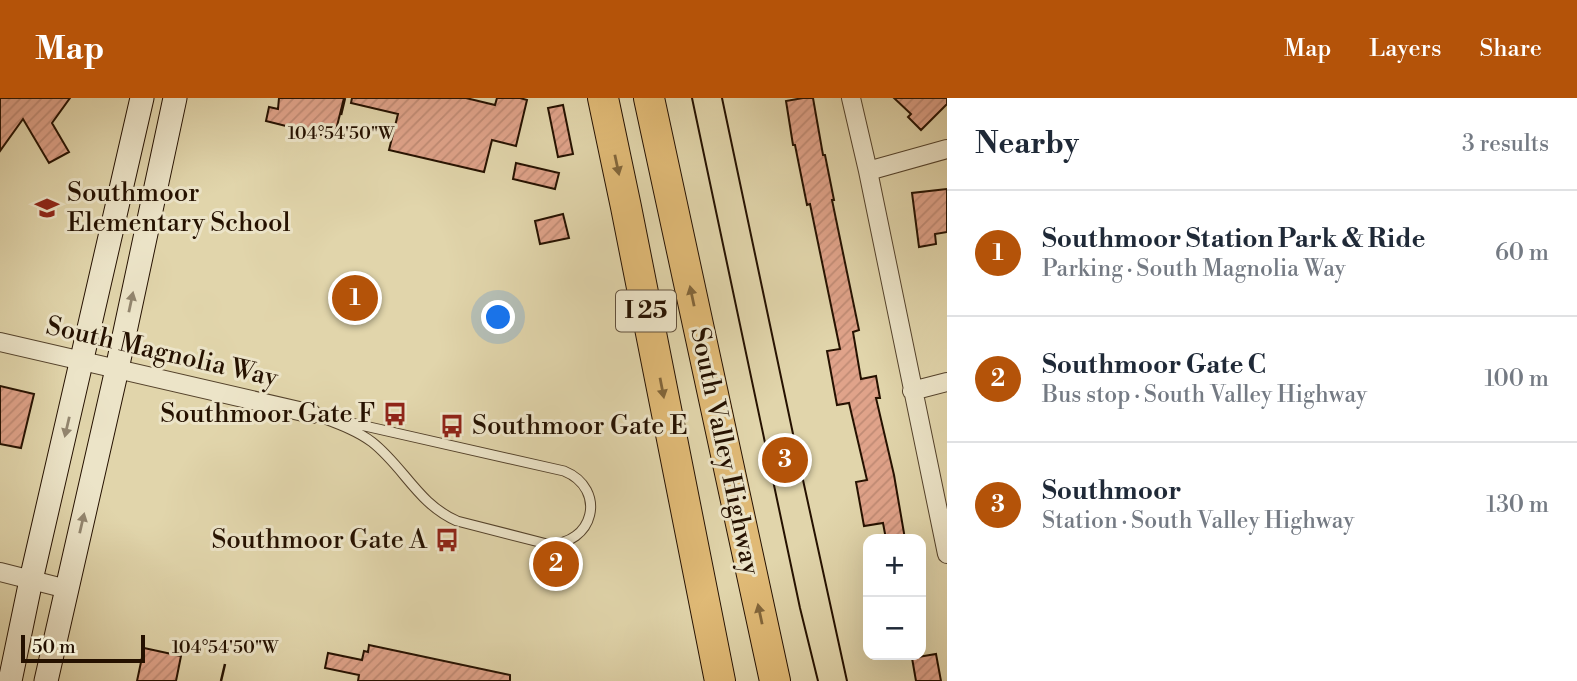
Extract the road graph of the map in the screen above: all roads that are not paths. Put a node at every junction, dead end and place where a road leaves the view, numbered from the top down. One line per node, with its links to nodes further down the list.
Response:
1 (142, 98): 9 (main road)
2 (175, 98): 10 (main road, one-way to 2)
3 (603, 98): 20 (highway, South Valley Highway / I 25, one-way to 20)
4 (649, 98): 21 (highway, South Valley Highway / I 25, one-way to 4)
5 (851, 98): 7 (street)
6 (947, 149): 7 (street)
7 (868, 171): 12 (street)
8 (0, 342): 9 (street, South Magnolia Way)
9 (82, 360): 10 (street, South Magnolia Way); 16 (main road, one-way to 16)
10 (117, 369): 13 (street, South Magnolia Way); 17 (main road, one-way to 10)
11 (947, 382): 12 (street)
12 (912, 391): 14 (street)
13 (312, 414): 13 (lane)
14 (947, 554)
15 (0, 572): 16 (street)
16 (31, 580): 17 (street); 18 (main road)
17 (67, 589): 19 (main road)
18 (10, 681)
19 (46, 681)
20 (720, 681)
21 (775, 681)

